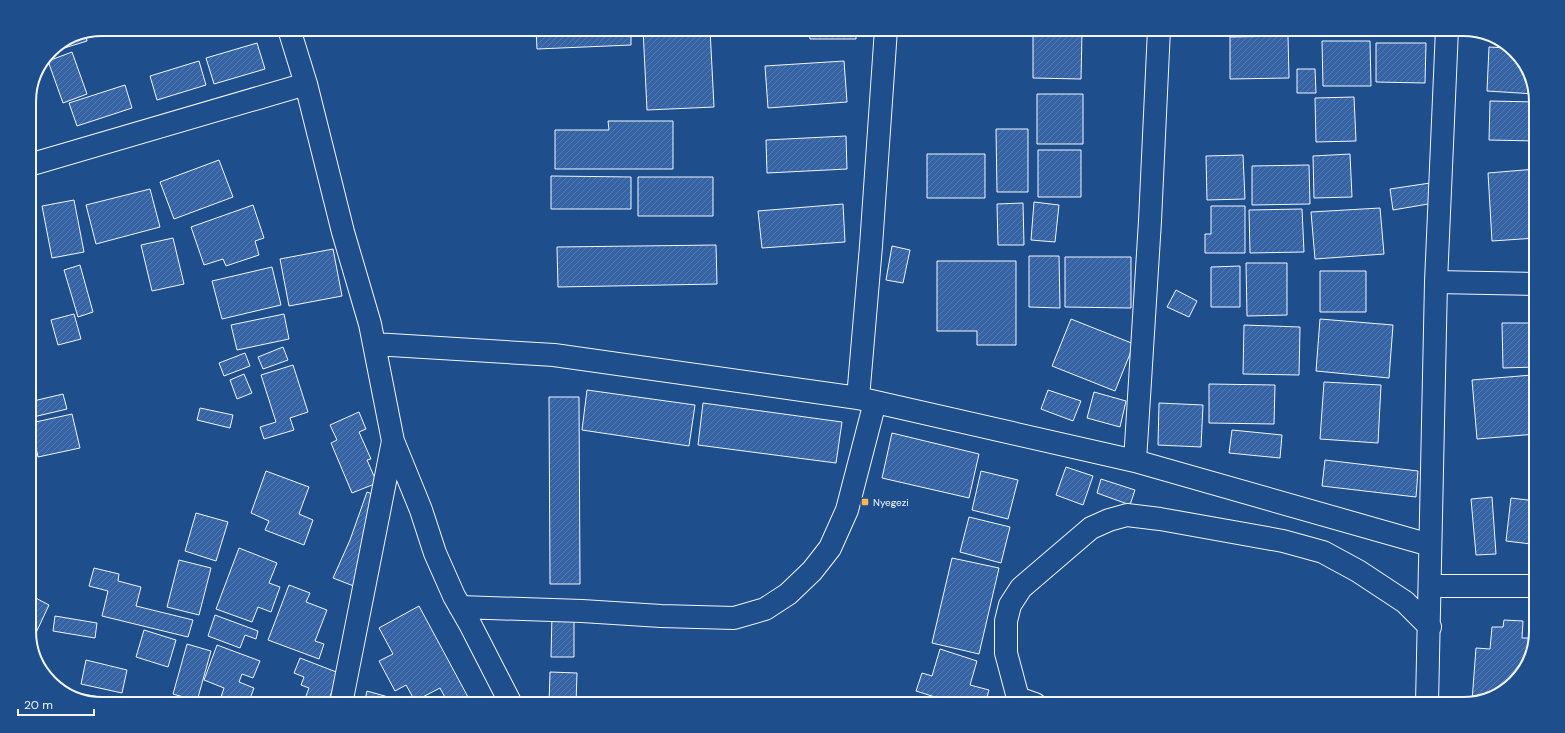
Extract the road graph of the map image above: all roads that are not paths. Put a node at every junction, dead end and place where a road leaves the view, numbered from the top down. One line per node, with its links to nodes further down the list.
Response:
1 (291, 36): 5 (street)
2 (886, 36): 10 (street)
3 (1159, 36): 12 (street)
4 (1446, 36): 7 (street)
5 (306, 84): 6 (street); 9 (street)
6 (36, 163)
7 (1436, 282): 8 (street); 13 (street)
8 (1529, 284)
9 (374, 344): 10 (street); 11 (street)
10 (866, 400): 12 (street); 16 (street)
11 (392, 441): 16 (street); 18 (street)
12 (1135, 461): 13 (street)
13 (1430, 545): 14 (street)
14 (1430, 586): 15 (street); 17 (street)
15 (1529, 586)
16 (460, 607): 19 (street)
17 (1430, 627): 20 (street); 21 (street)
18 (342, 697)
19 (506, 697)
20 (1021, 697)
21 (1427, 697)

